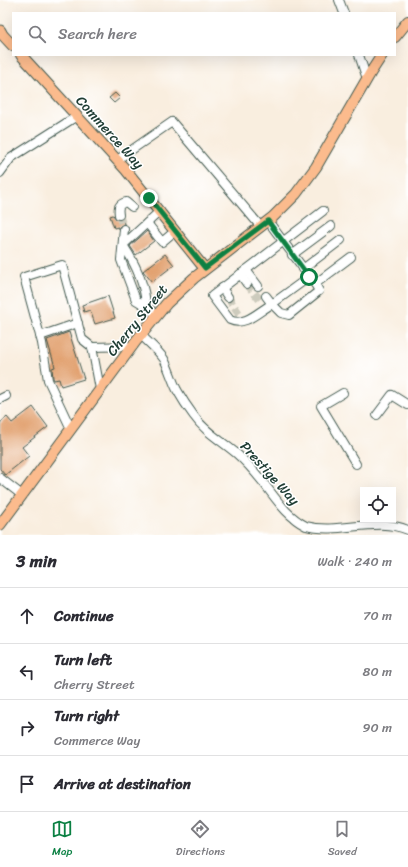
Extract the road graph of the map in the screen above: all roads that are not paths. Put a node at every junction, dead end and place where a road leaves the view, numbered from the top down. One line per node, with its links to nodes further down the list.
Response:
1 (339, 0): 2 (street)
2 (344, 12)
3 (408, 21): 5 (main road)
4 (0, 32): 6 (main road)
5 (396, 36)
6 (12, 45)
7 (22, 56): 11 (main road, Commerce Way)
8 (359, 56): 10 (street)
9 (381, 56): 10 (main road, Cherry Street)
10 (367, 79): 19 (main road, Cherry Street)
11 (77, 116): 12 (main road, Commerce Way); 13 (street)
12 (117, 160): 15 (main road, Commerce Way); 19 (street)
13 (0, 173)
14 (132, 207): 17 (street)
15 (160, 211): 18 (street); 22 (main road, Commerce Way)
16 (323, 211): 24 (street)
17 (119, 215)
18 (147, 223): 22 (street); 25 (street)
19 (264, 224): 24 (street); 28 (main road, Cherry Street)
20 (331, 226): 26 (street)
21 (124, 230): 25 (street)
22 (175, 231): 28 (main road, Commerce Way)
23 (342, 240): 29 (street)
24 (282, 241): 26 (street); 30 (street)
25 (123, 245): 38 (street); 38 (street)
26 (292, 254): 29 (street)
27 (351, 257): 33 (street)
28 (205, 268): 40 (main road, Cherry Street)
29 (303, 269): 31 (street)
30 (243, 272): 32 (street); 34 (street); 35 (street)
31 (309, 277): 33 (street); 39 (street)
32 (247, 284)
33 (315, 284): 39 (street)
34 (258, 286)
35 (222, 288): 36 (street); 39 (street)
36 (228, 297)
37 (263, 298): 39 (street)
38 (146, 306): 40 (street)
39 (269, 306)
40 (156, 315): 42 (main road, Cherry Street)
41 (78, 323): 43 (street); 43 (street); 45 (street)
42 (141, 335): 44 (main road, Cherry Street); 55 (street, Prestige Way)
43 (40, 336): 50 (street)
44 (133, 346): 45 (street); 46 (main road, Cherry Street)
45 (92, 347): 46 (street)
46 (100, 389): 50 (main road, Cherry Street)
47 (343, 393): 51 (street)
48 (408, 405): 49 (street)
49 (377, 415)
50 (71, 429): 53 (main road, Cherry Street)
51 (356, 464)
52 (0, 478): 53 (street)
53 (22, 495): 54 (main road, Cherry Street)
54 (0, 525)
55 (408, 530)

